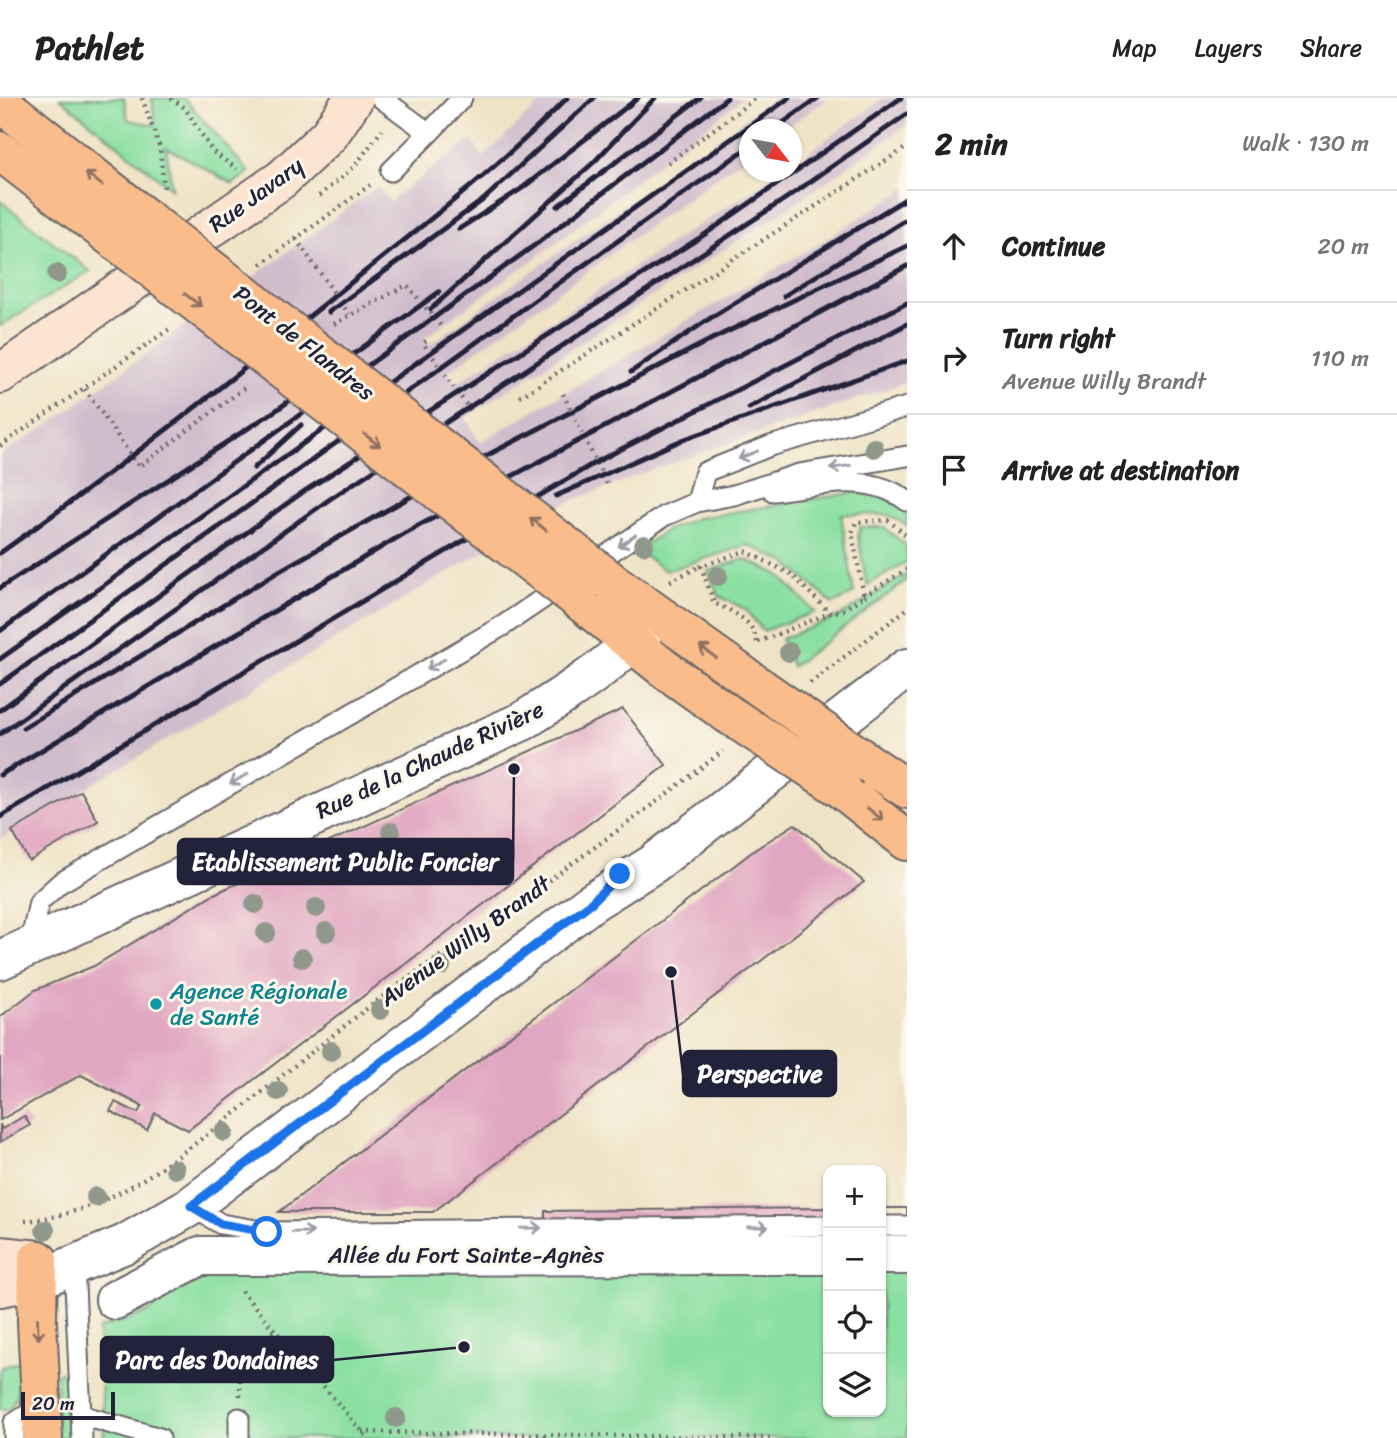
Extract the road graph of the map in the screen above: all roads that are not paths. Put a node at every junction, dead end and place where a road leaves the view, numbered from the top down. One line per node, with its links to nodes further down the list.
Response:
1 (354, 98): 9 (main road, Rue Javary)
2 (381, 98): 5 (lane)
3 (462, 98): 5 (lane)
4 (0, 102): 8 (main road, Pont de Flandres, one-way to 4)
5 (429, 133): 7 (lane)
6 (0, 151): 8 (main road, Pont de Flandres)
7 (391, 171)
8 (133, 232): 17 (main road, Pont de Flandres, bridge)
9 (142, 275): 10 (main road, Rue Javary); 11 (main road, Rue Javary)
10 (0, 347)
11 (0, 374)
12 (907, 407): 16 (lane, one-way to 16)
13 (907, 456): 14 (lane, one-way to 14)
14 (734, 495): 15 (lane); 16 (lane)
15 (907, 501)
16 (697, 502): 25 (lane, one-way to 25)
17 (595, 591): 18 (main road); 20 (main road)
18 (656, 615): 20 (street, Rue de la Chaude Rivière); 22 (main road, one-way to 18, bridge)
19 (907, 643): 24 (street, Avenue Willy Brandt)
20 (632, 644): 23 (main road, one-way to 23, bridge); 25 (street, Rue de la Chaude Rivière)
21 (907, 668): 24 (street, Avenue Willy Brandt)
22 (907, 789)
23 (907, 841)
24 (591, 903): 26 (street, Avenue Willy Brandt)
25 (10, 957)
26 (191, 1206): 27 (lane, one-way to 27); 34 (street, Avenue Willy Brandt)
27 (823, 1226)
28 (886, 1226): 29 (lane)
29 (907, 1226)
30 (6, 1239): 34 (main road, Avenue Willy Brandt)
31 (823, 1255): 36 (street, Allée du Fort Sainte-Agnès)
32 (886, 1255): 33 (street)
33 (907, 1255)
34 (49, 1268): 35 (main road, Avenue Willy Brandt); 37 (lane); 39 (main road, one-way to 39)
35 (0, 1287)
36 (115, 1300)
37 (81, 1415): 41 (lane); 42 (lane)
38 (239, 1418): 43 (lane)
39 (42, 1422): 40 (lane)
40 (15, 1438)
41 (82, 1438)
42 (160, 1438)
43 (239, 1438)

